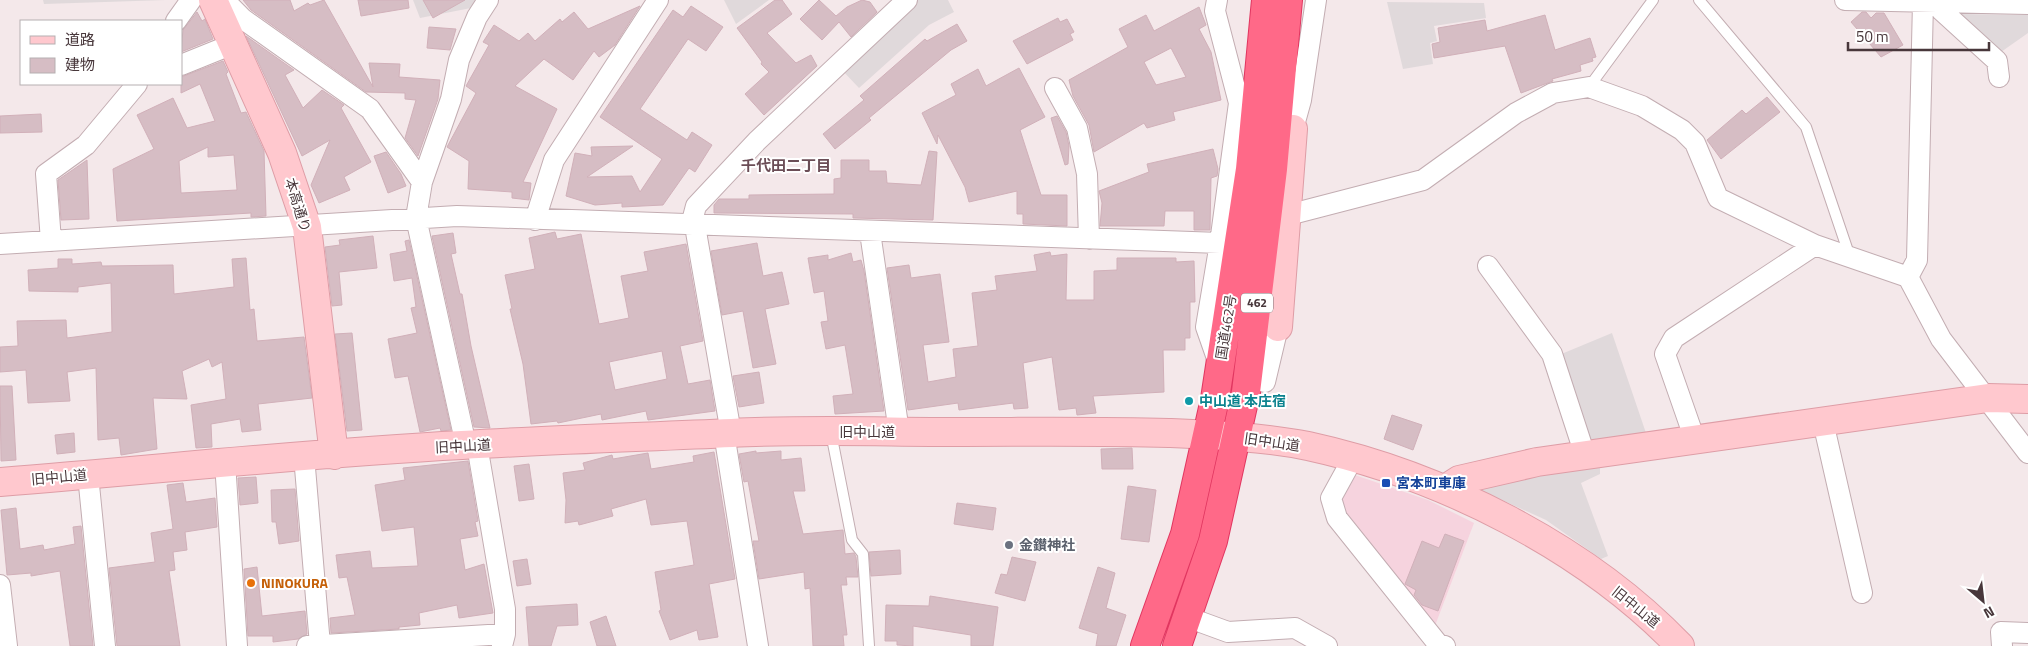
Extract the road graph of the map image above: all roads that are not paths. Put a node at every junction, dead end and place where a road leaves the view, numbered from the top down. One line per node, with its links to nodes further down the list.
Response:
1 (191, 0): 16 (street)
2 (213, 0): 17 (main road, 本高通り)
3 (224, 0): 25 (street)
4 (488, 0): 25 (street)
5 (658, 0): 28 (street)
6 (906, 0): 29 (street)
7 (1217, 0): 34 (street)
8 (1266, 0): 24 (highway, 国道462号 / 462)
9 (1288, 0): 24 (highway, 国道462号 / 462)
10 (1316, 0): 23 (street)
11 (1653, 0): 21 (lane)
12 (1699, 0): 37 (lane)
13 (1845, 0): 14 (street)
14 (1931, 2): 15 (street); 19 (street); 39 (street)
15 (2028, 4)
16 (177, 20)
17 (233, 44): 18 (street); 30 (main road, 本高通り)
18 (182, 65)
19 (1999, 77)
20 (136, 85): 33 (street)
21 (1589, 86): 26 (street); 36 (street)
22 (1055, 88): 32 (street)
23 (1293, 129): 26 (main road)
24 (1262, 169): 41 (highway, 国道462号 / 462); 42 (highway, 国道462号 / 462)
25 (422, 182): 27 (street)
26 (1288, 215): 40 (main road)
27 (416, 218): 28 (street); 30 (street); 52 (street)
28 (535, 220): 29 (street)
29 (693, 225): 31 (street); 48 (street)
30 (307, 227): 33 (street); 54 (main road, 本高通り)
31 (870, 232): 32 (street); 47 (street)
32 (1089, 239): 34 (street)
33 (51, 241): 35 (street)
34 (1220, 243): 41 (street)
35 (0, 244)
36 (1815, 245): 37 (street); 51 (street)
37 (1850, 257): 39 (street)
38 (1488, 266): 55 (street)
39 (1908, 277): 43 (street)
40 (1278, 328): 42 (street)
41 (1220, 366): 49 (highway, 国道462号 / 462)
42 (1248, 379): 50 (highway, 国道462号 / 462)
43 (1988, 398): 44 (main road); 45 (main road); 53 (street)
44 (2028, 399)
45 (1823, 422): 51 (main road); 63 (street)
46 (831, 432): 47 (main road, 旧中山道); 48 (main road, 旧中山道); 72 (lane)
47 (899, 432): 49 (main road, 旧中山道)
48 (728, 433): 52 (main road, 旧中山道); 71 (street)
49 (1208, 434): 50 (main road, 旧中山道); 73 (highway, 国道462号 / 462)
50 (1237, 437): 57 (main road, 旧中山道); 64 (highway, 国道462号 / 462)
51 (1695, 440): 55 (main road)
52 (471, 445): 54 (main road, 旧中山道); 66 (street)
53 (2028, 453)
54 (334, 454): 56 (main road, 旧中山道)
55 (1585, 455): 61 (main road)
56 (304, 456): 58 (main road, 旧中山道); 67 (street)
57 (1353, 458): 61 (main road, 旧中山道); 76 (street)
58 (225, 462): 59 (main road, 旧中山道); 70 (street)
59 (88, 475): 60 (main road, 旧中山道); 69 (street)
60 (0, 482)
61 (1445, 489): 77 (main road, 旧中山道)
62 (0, 584): 68 (street)
63 (1862, 593)
64 (1187, 617): 74 (highway, 国道462号 / 462); 75 (street)
65 (2028, 633): 78 (street)
66 (503, 640): 67 (street)
67 (313, 645)
68 (7, 646)
69 (105, 646)
70 (237, 646)
71 (758, 646)
72 (869, 646)
73 (1144, 646)
74 (1177, 646)
75 (1327, 646)
76 (1445, 646)
77 (1680, 646)
78 (2002, 646)

